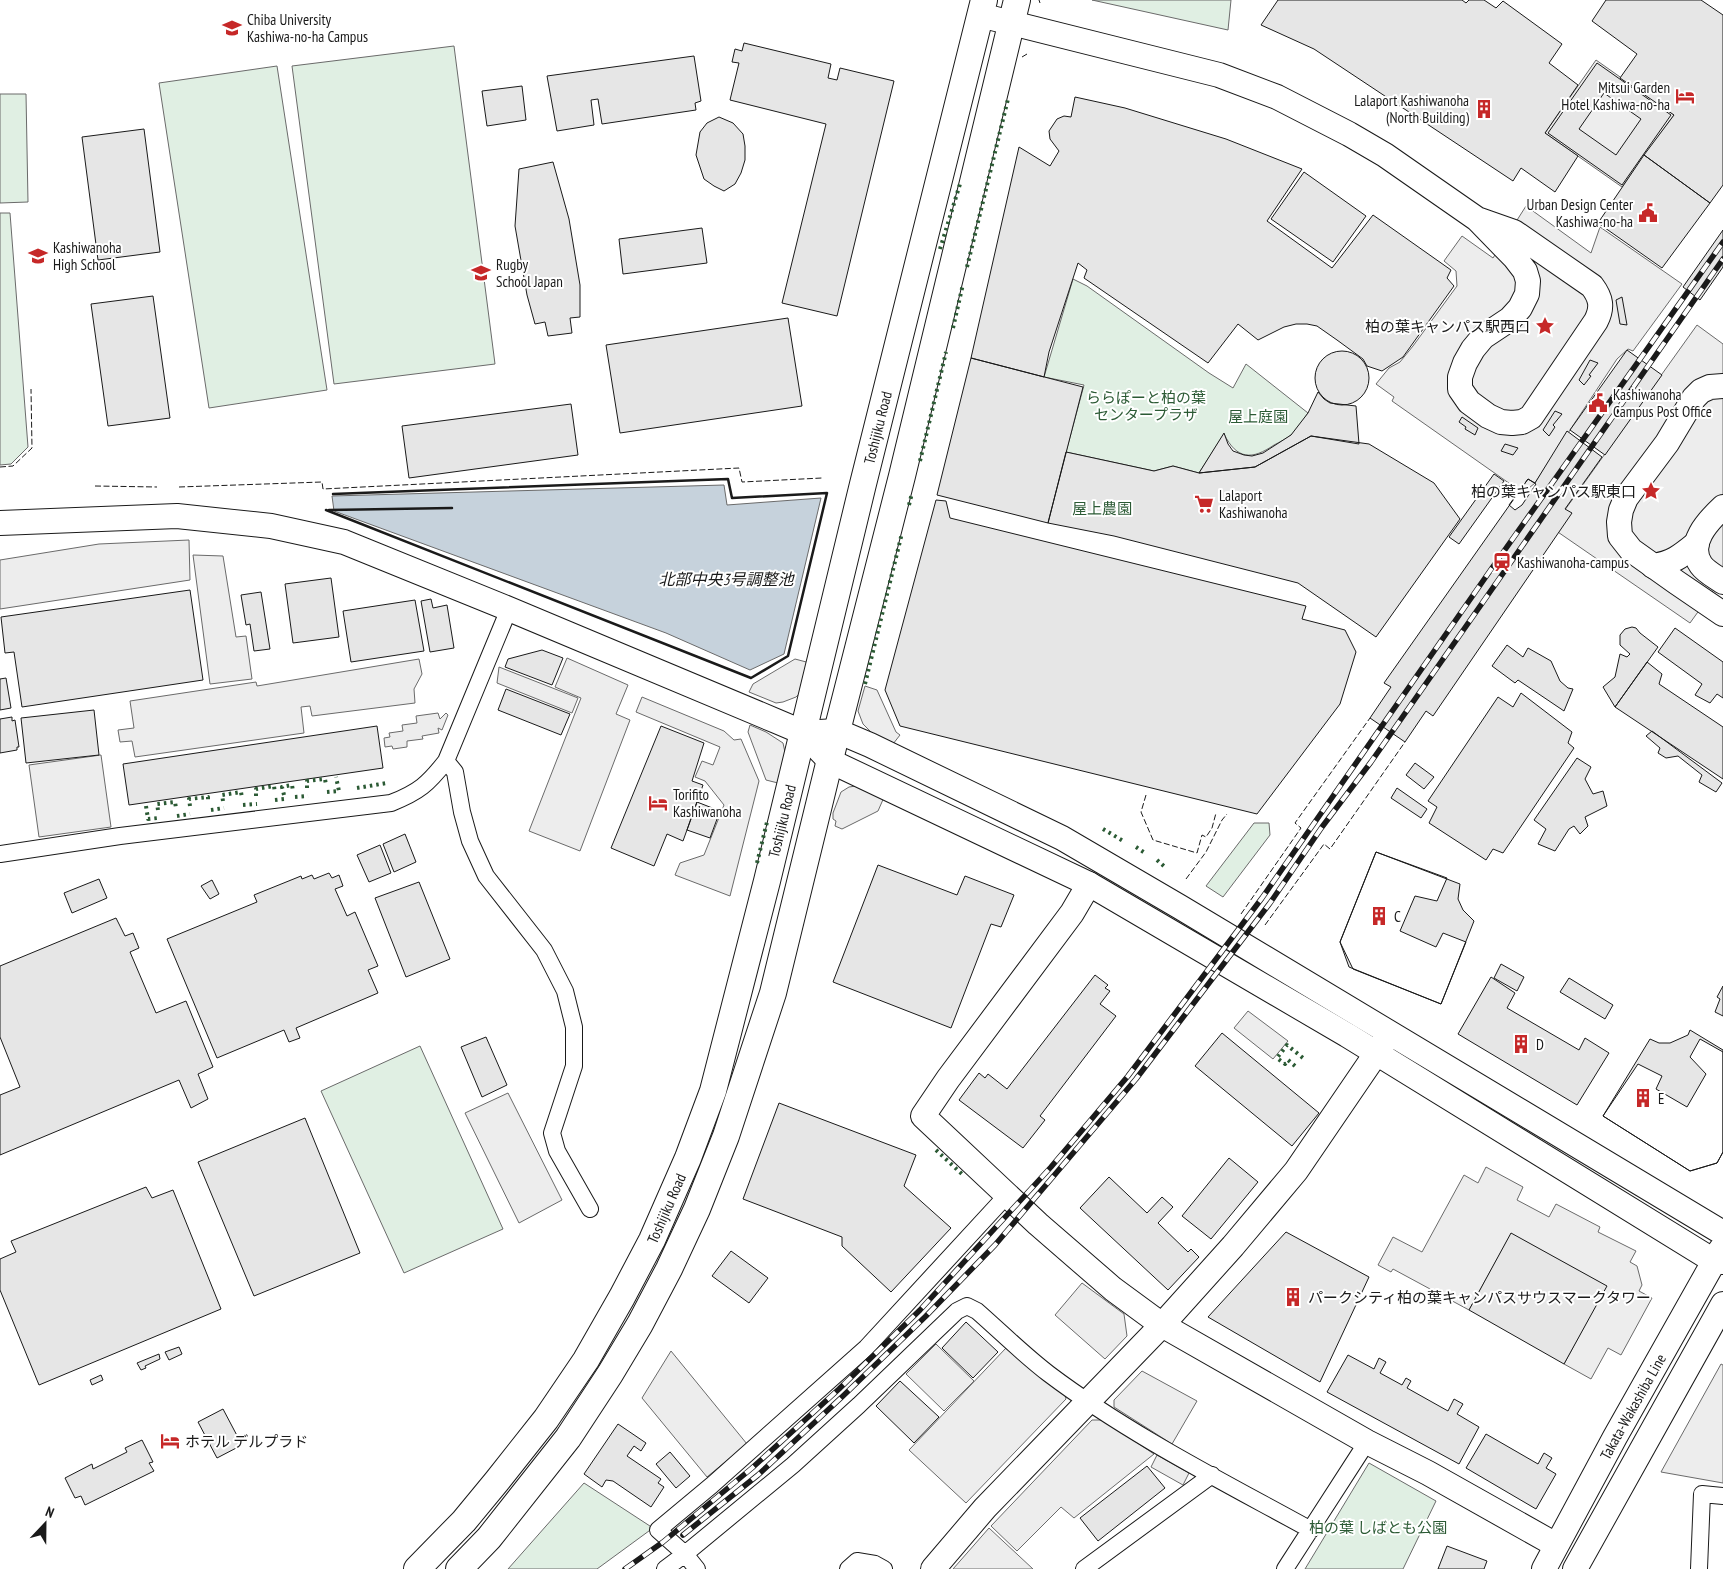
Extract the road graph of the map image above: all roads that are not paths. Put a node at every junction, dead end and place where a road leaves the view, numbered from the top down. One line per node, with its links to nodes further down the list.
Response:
1 (982, 7): 2 (street); 13 (main road, Toshijiku Road)
2 (1014, 12): 3 (street); 12 (main road, Toshijiku Road)
3 (1477, 218): 3 (street)
4 (1723, 386): 8 (street)
5 (1723, 507): 7 (street)
6 (0, 523): 10 (street)
7 (1697, 543): 8 (street); 9 (street)
8 (1653, 566): 11 (street)
9 (1723, 582)
10 (509, 609): 13 (street); 14 (street)
11 (1723, 614)
12 (837, 731): 13 (street); 15 (main road, Toshijiku Road); 18 (street)
13 (802, 732): 15 (street); 33 (main road, Toshijiku Road)
14 (446, 760): 16 (street); 21 (street)
15 (830, 761): 17 (street); 34 (main road, Toshijiku Road)
16 (0, 854)
17 (1088, 884): 19 (street); 20 (street)
18 (1390, 1033): 19 (street); 22 (street)
19 (1377, 1054): 23 (street); 25 (street)
20 (1007, 1195): 25 (street); 32 (street)
21 (590, 1208)
22 (1723, 1233)
23 (1720, 1256): 31 (street, Takata-Wakashiba Line)
24 (1723, 1304): 43 (street, Takata-Wakashiba Line)
25 (1162, 1325): 26 (street); 27 (street)
26 (1088, 1401): 28 (street); 32 (street); 39 (street)
27 (1368, 1442): 30 (street); 31 (street)
28 (1212, 1475): 30 (street); 40 (street)
29 (1723, 1496): 44 (street)
30 (1311, 1530): 41 (street)
31 (1556, 1545): 42 (street, Takata-Wakashiba Line)
32 (685, 1554): 35 (street); 36 (street)
33 (417, 1569)
34 (459, 1569)
35 (665, 1569)
36 (697, 1569)
37 (848, 1569): 38 (street)
38 (884, 1569)
39 (932, 1569)
40 (1084, 1569)
41 (1285, 1569)
42 (1544, 1569)
43 (1575, 1569)
44 (1699, 1569)

